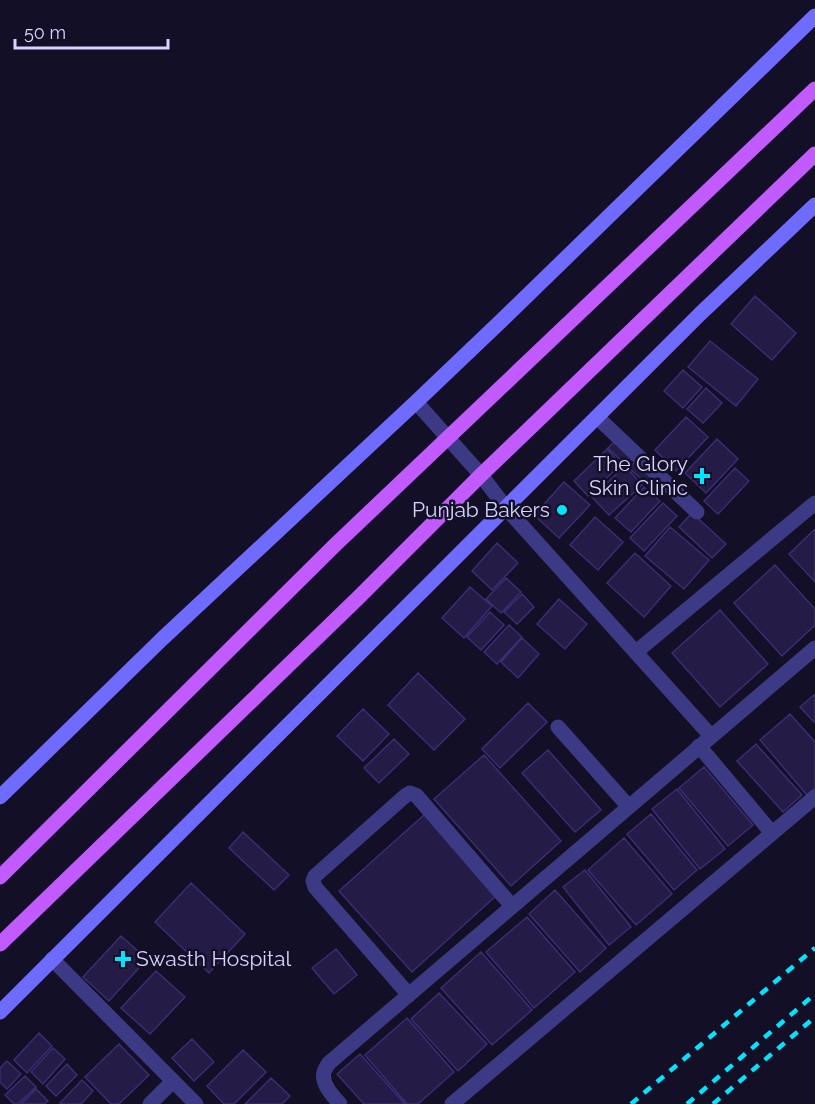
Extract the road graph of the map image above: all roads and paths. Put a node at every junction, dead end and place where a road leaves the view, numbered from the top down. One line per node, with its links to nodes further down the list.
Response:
1 (815, 16): 5 (street)
2 (815, 89): 7 (main road)
3 (815, 154): 8 (main road)
4 (815, 205): 6 (street)
5 (416, 402): 7 (street); 17 (street)
6 (597, 417): 10 (street); 11 (street)
7 (448, 439): 8 (street); 21 (main road)
8 (481, 476): 10 (street); 23 (main road)
9 (815, 503): 13 (street)
10 (506, 508): 13 (street); 24 (street)
11 (697, 512)
12 (815, 648): 15 (street)
13 (636, 652): 15 (street)
14 (558, 727): 19 (street)
15 (711, 736): 16 (street)
16 (699, 746): 19 (street); 20 (street)
17 (0, 796)
18 (815, 797): 20 (street)
19 (628, 807): 22 (street)
20 (772, 832): 31 (street)
21 (0, 877)
22 (512, 906): 25 (street); 25 (street)
23 (0, 944)
24 (52, 959): 26 (street); 27 (street)
25 (409, 995): 30 (street)
26 (0, 1012)
27 (173, 1081): 28 (street); 29 (street)
28 (150, 1104)
29 (196, 1104)
30 (340, 1104)
31 (452, 1104)

